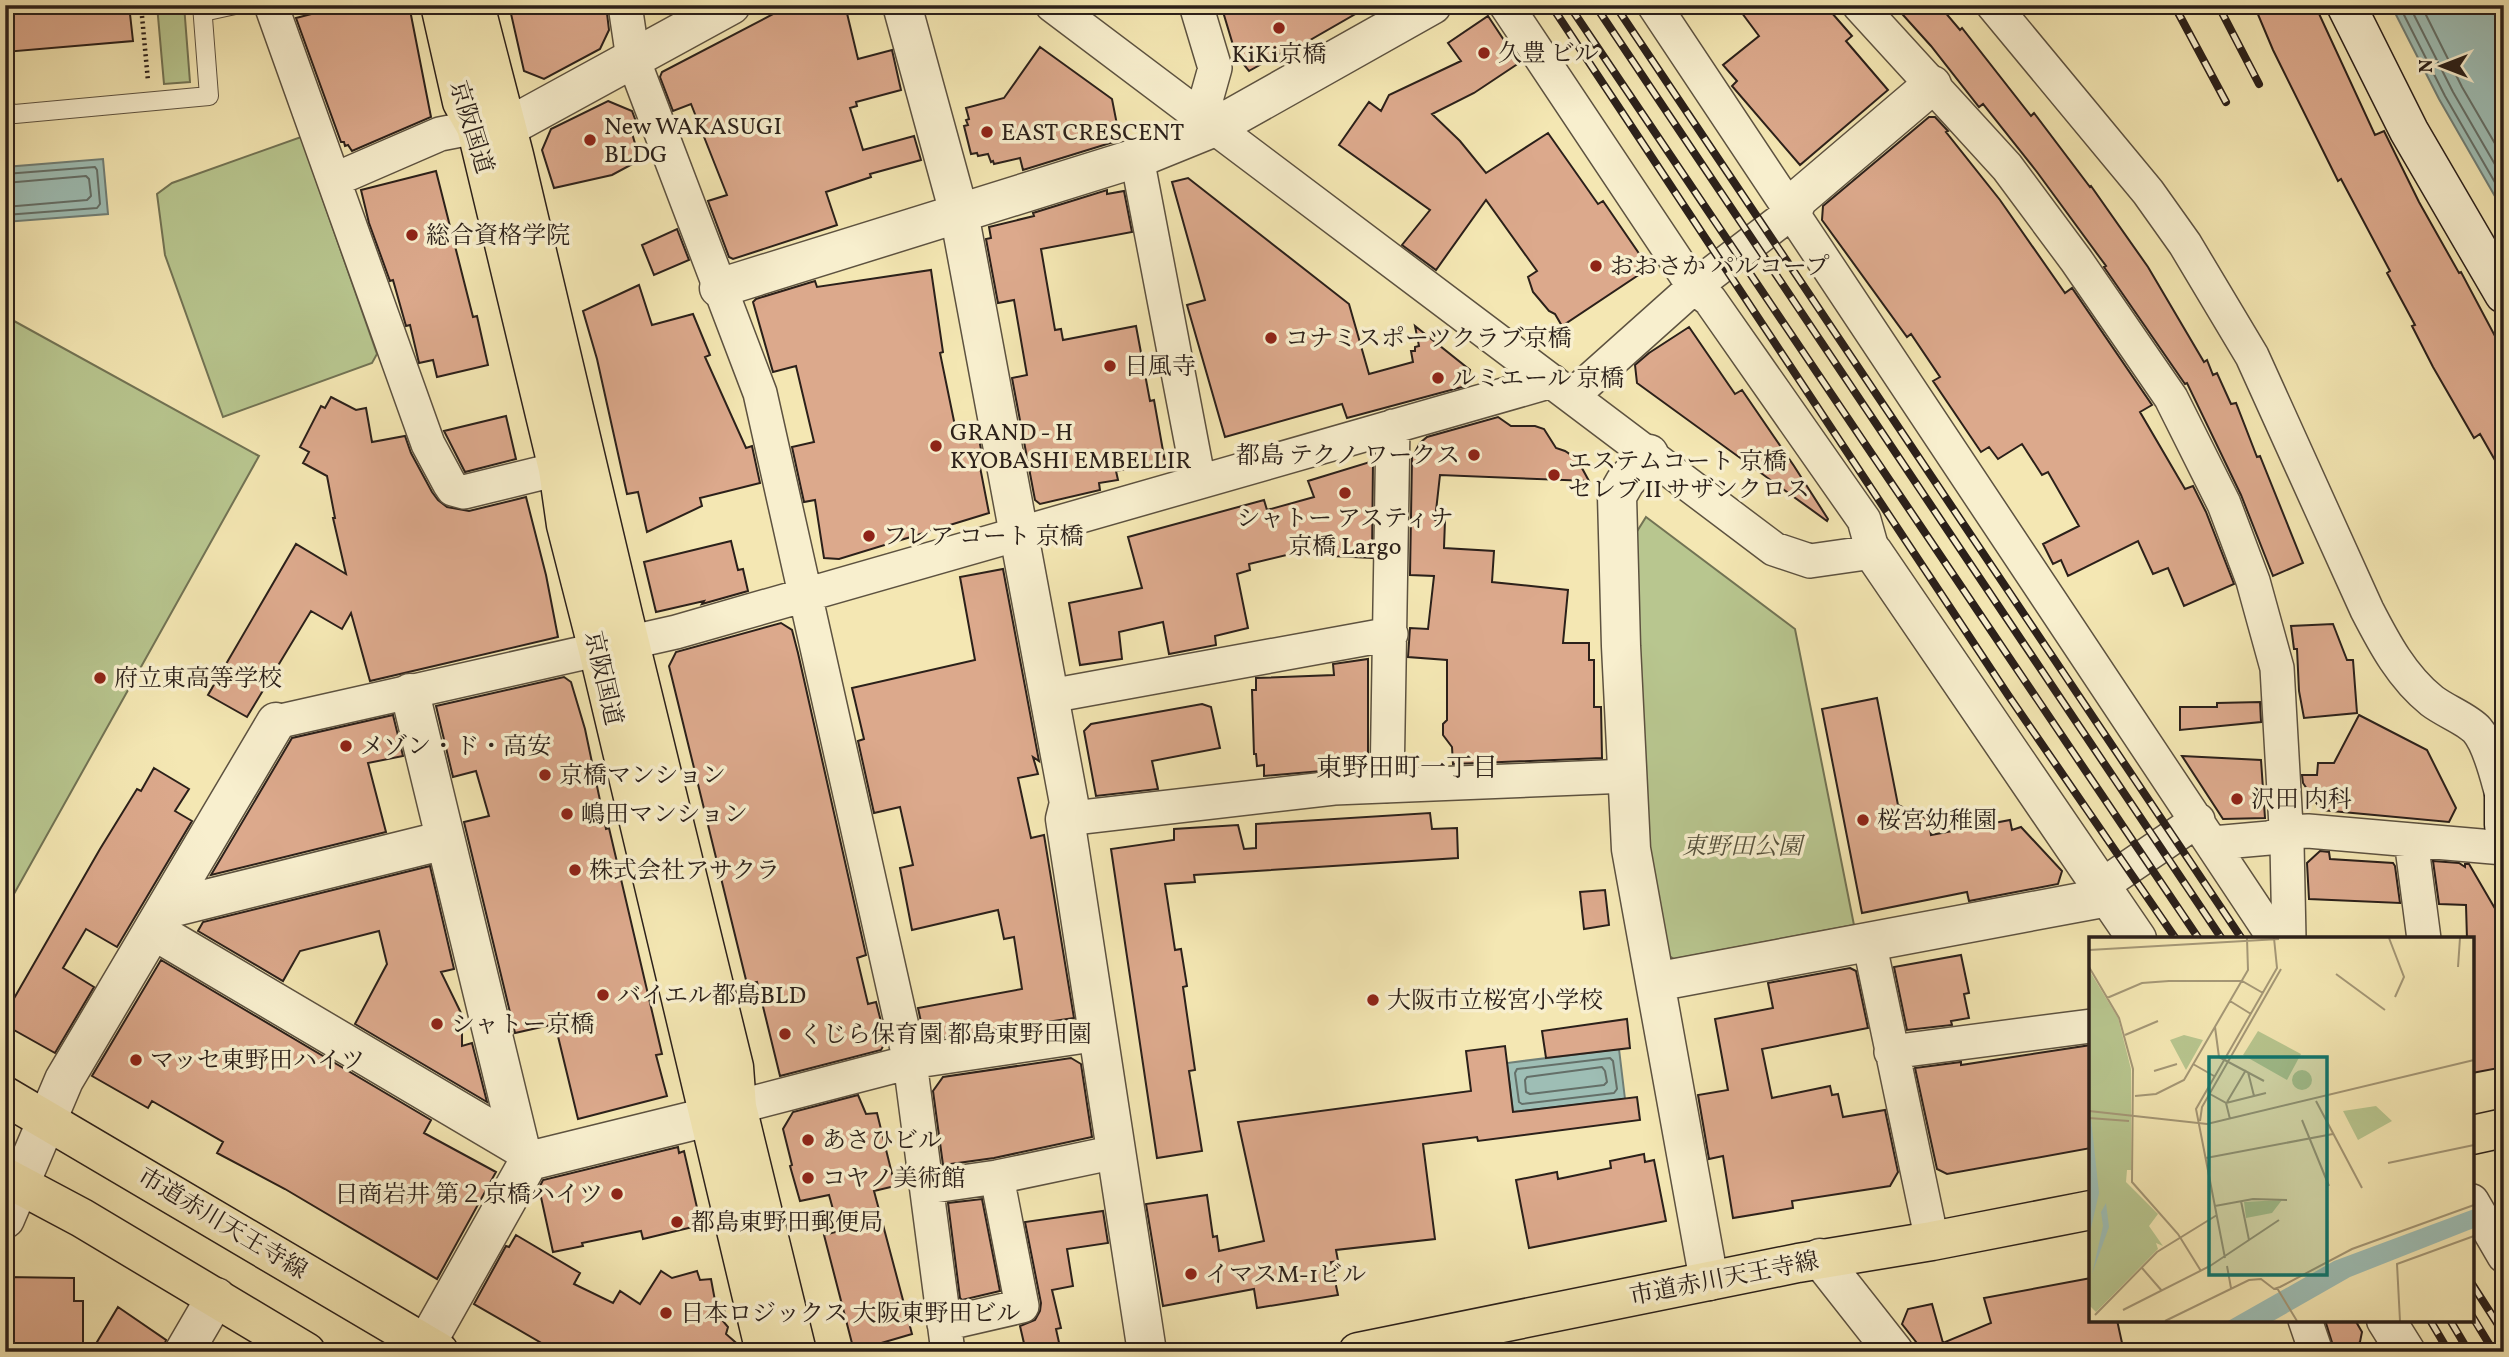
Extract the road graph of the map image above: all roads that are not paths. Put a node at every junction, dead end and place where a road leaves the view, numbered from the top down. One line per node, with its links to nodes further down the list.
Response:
1 (235, 5): 16 (lane)
2 (271, 5): 23 (street)
3 (440, 5): 20 (main road, 京阪国道)
4 (475, 5): 20 (main road, 京阪国道)
5 (625, 5): 17 (street)
6 (732, 5): 17 (street)
7 (902, 5): 25 (street)
8 (1052, 5): 21 (street)
9 (1196, 5): 21 (street)
10 (1432, 5): 21 (street)
11 (1506, 5): 26 (street)
12 (1654, 5): 24 (street)
13 (1859, 5): 18 (street)
14 (1993, 5): 44 (street)
15 (2346, 5): 28 (street)
16 (203, 9): 19 (lane)
17 (633, 59): 20 (street); 27 (street)
18 (1932, 85): 24 (street); 47 (street)
19 (5, 111)
20 (492, 127): 23 (street); 32 (main road, 京阪国道); 38 (main road, 京阪国道)
21 (1216, 127): 22 (street); 29 (street)
22 (1137, 158): 25 (street); 33 (street)
23 (334, 180): 32 (street)
24 (1792, 212): 26 (street); 46 (street)
25 (958, 213): 27 (street); 34 (street)
26 (1695, 287): 29 (street); 35 (street)
27 (719, 288): 36 (street)
28 (2504, 294)
29 (1562, 388): 30 (street); 31 (street)
30 (1393, 426): 33 (street); 37 (street)
31 (1649, 454): 35 (street); 42 (street)
32 (558, 469): 38 (main road, 京阪国道)
33 (1199, 482): 34 (street)
34 (1020, 534): 36 (street); 40 (street)
35 (1873, 552): 51 (street)
36 (804, 595): 38 (street); 62 (street)
37 (1391, 634): 40 (street); 43 (street)
38 (614, 647): 39 (street); 64 (main road, 京阪国道)
39 (410, 693): 41 (street); 48 (street)
40 (1050, 696): 45 (street)
41 (276, 722): 52 (street)
42 (1628, 776): 43 (street); 58 (street)
43 (1387, 786): 45 (street)
44 (2503, 803)
45 (1065, 819): 60 (street)
46 (2205, 831): 47 (street); 51 (street); 54 (street)
47 (2286, 832): 49 (street); 55 (street)
48 (445, 840): 52 (street); 69 (street)
49 (2411, 840): 50 (street); 56 (street)
50 (2504, 848)
51 (2105, 891): 53 (street); 57 (street)
52 (159, 919): 65 (street); 69 (street)
53 (2136, 937)
54 (2274, 937)
55 (2290, 937)
56 (2424, 937)
57 (1869, 941): 58 (street); 61 (street)
58 (1655, 982): 78 (street)
59 (2089, 1026): 61 (street)
60 (1098, 1034): 62 (street); 68 (street)
61 (1891, 1052): 75 (street)
62 (910, 1062): 64 (street); 71 (street)
63 (5, 1096): 65 (main road, 市道赤川天王寺線)
64 (723, 1112): 69 (street); 85 (main road, 京阪国道); 86 (main road, 京阪国道)
65 (48, 1119): 72 (street); 82 (main road, 市道赤川天王寺線)
66 (2504, 1128): 67 (main road)
67 (2474, 1135)
68 (1116, 1152): 70 (street); 87 (street)
69 (524, 1154): 82 (street)
70 (997, 1177): 71 (street); 81 (street)
71 (927, 1187): 81 (street)
72 (10, 1194): 79 (main road)
73 (2474, 1204): 76 (street)
74 (2089, 1210): 75 (main road, 市道赤川天王寺線)
75 (1932, 1241): 77 (main road, 市道赤川天王寺線)
76 (2504, 1256)
77 (1820, 1258): 78 (main road, 市道赤川天王寺線); 89 (street)
78 (1709, 1281): 88 (main road, 市道赤川天王寺線)
79 (216, 1297): 83 (street); 84 (main road)
80 (2306, 1322): 90 (street)
81 (946, 1338)
82 (433, 1348)
83 (184, 1352)
84 (306, 1352)
85 (765, 1352)
86 (797, 1352)
87 (1147, 1352)
88 (1357, 1352)
89 (1894, 1352)
90 (2316, 1352)

